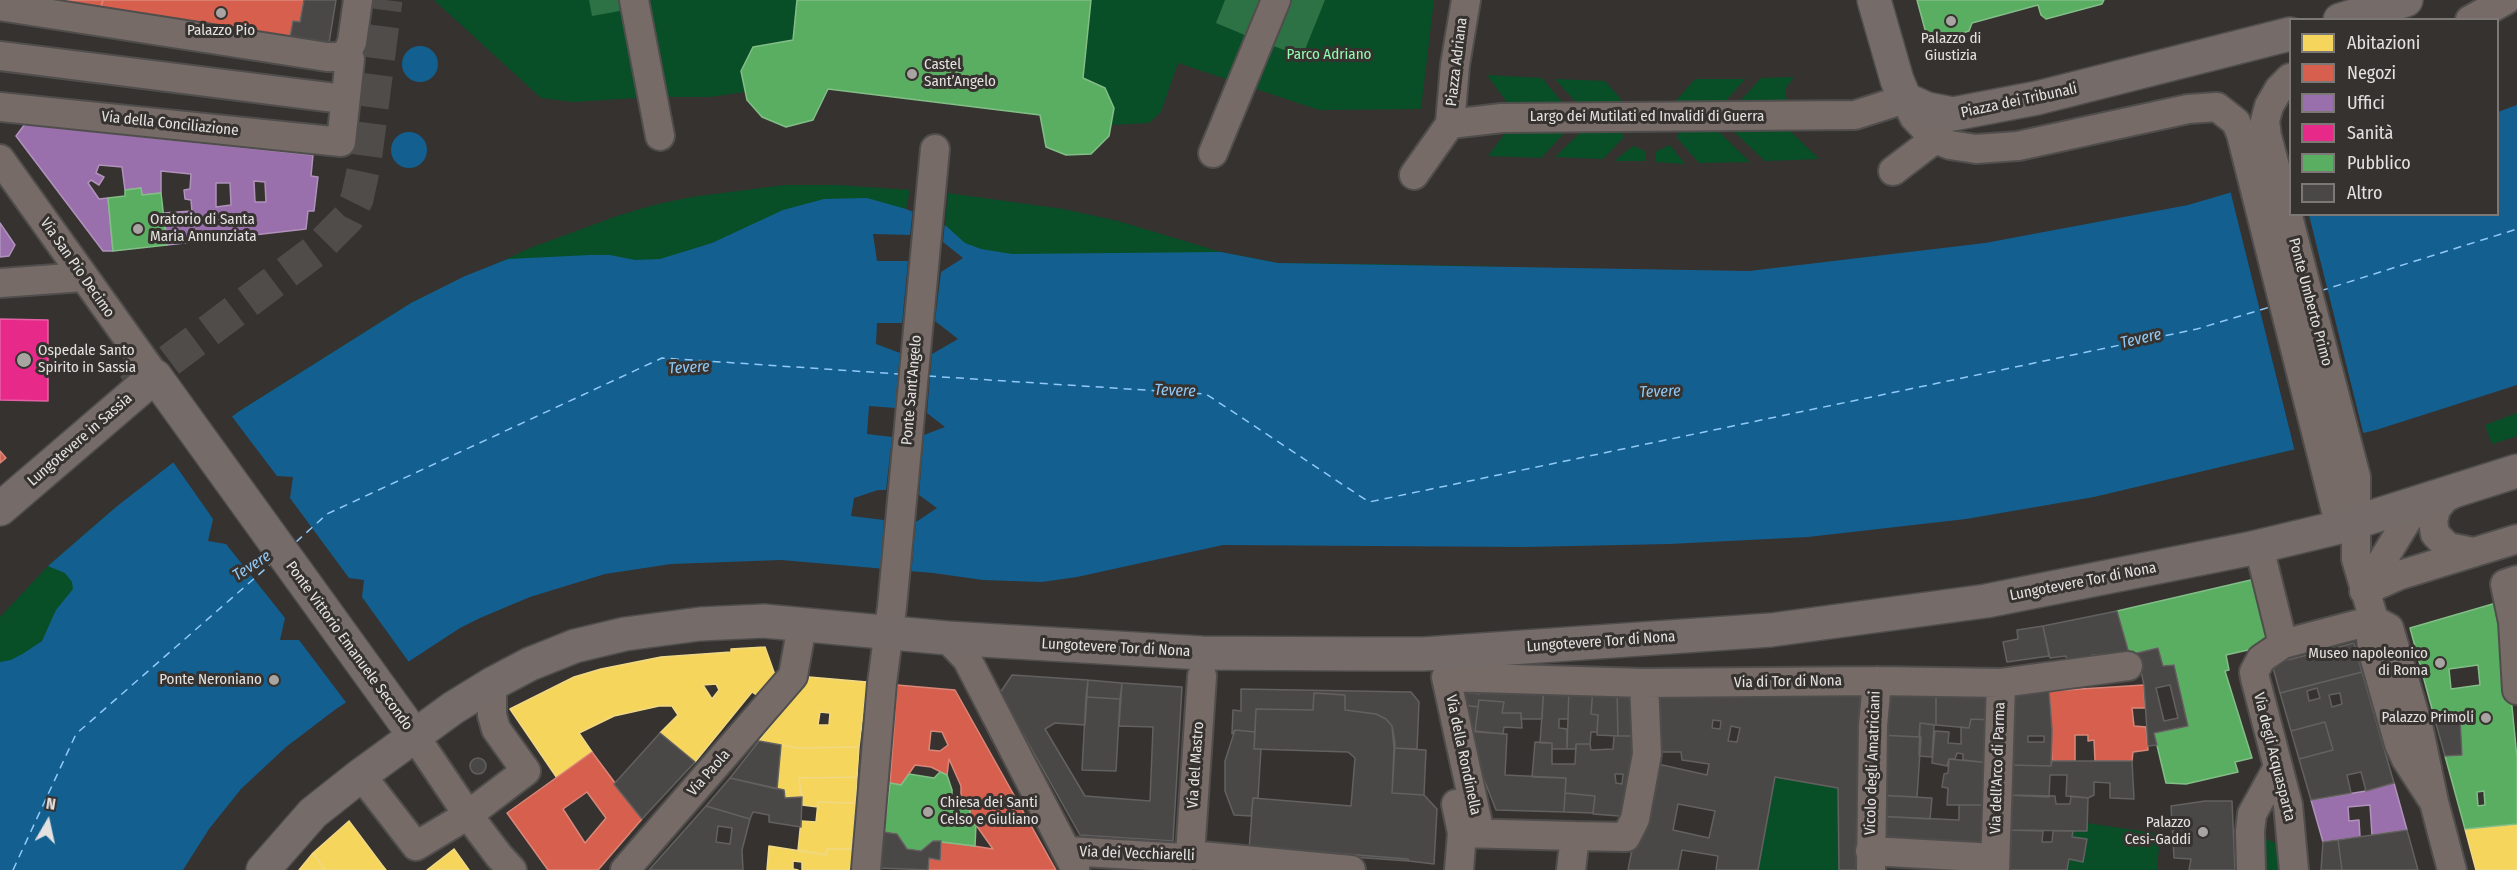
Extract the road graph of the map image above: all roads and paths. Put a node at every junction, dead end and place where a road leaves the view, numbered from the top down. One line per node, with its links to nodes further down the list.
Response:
1 (358, 0): 13 (street)
2 (634, 0): 22 (street)
3 (1275, 0): 24 (street)
4 (1466, 0): 20 (street, Piazza Adriana)
5 (1874, 0): 18 (main road)
6 (2406, 0): 9 (main road)
7 (2506, 0): 10 (street)
8 (0, 6): 11 (street)
9 (2347, 18)
10 (2474, 18)
11 (170, 32): 13 (street); 15 (street)
12 (2289, 34): 18 (main road, Piazza dei Tribunali)
13 (347, 52): 19 (street, Via della Conciliazione)
14 (0, 56): 15 (street)
15 (164, 76): 17 (street)
16 (2289, 79): 21 (street)
17 (335, 98)
18 (1905, 99): 20 (street, Largo dei Mutilati ed Invalidi di Guerra); 23 (street)
19 (0, 107)
20 (1450, 124): 28 (street)
21 (2254, 135): 23 (street); 36 (street, Ponte Umberto Primo)
22 (660, 136)
23 (1935, 139): 27 (street)
24 (1213, 153)
25 (0, 159): 29 (street, Via San Pio Decimo)
26 (934, 159): 44 (street, Ponte Sant'Angelo)
27 (1893, 171)
28 (1414, 175)
29 (83, 277): 30 (street); 31 (street, Via San Pio Decimo)
30 (0, 283)
31 (155, 376): 35 (main road, Lungotevere in Sassia); 56 (main road, Ponte Vittorio Emanuele Secondo)
32 (2517, 471): 33 (main road, Lungotevere Tor di Nona)
33 (2454, 493): 34 (main road, Lungotevere Tor di Nona); 39 (street)
34 (2417, 504): 36 (main road, Lungotevere Tor di Nona); 41 (street)
35 (0, 509)
36 (2348, 524): 38 (main road, Lungotevere Tor di Nona); 41 (street, Ponte Umberto Primo)
37 (2517, 539): 39 (street)
38 (2254, 548): 45 (main road, Lungotevere Tor di Nona); 47 (street)
39 (2473, 552): 41 (street)
40 (2517, 580): 46 (street)
41 (2364, 591): 43 (street, Ponte Umberto Primo)
42 (802, 624): 44 (main road, Lungotevere Tor di Nona); 52 (main road, Lungotevere Tor di Nona); 68 (street, Via Paola)
43 (2378, 627): 47 (street); 75 (street, Ponte Umberto Primo)
44 (890, 632): 45 (main road, Lungotevere Tor di Nona); 69 (street, Ponte Sant'Angelo)
45 (947, 638): 65 (street)
46 (2515, 641): 55 (street)
47 (2278, 647): 57 (street, Via degli Acquasparta)
48 (2128, 666): 54 (street, Via di Tor di Nona)
49 (1202, 676): 63 (street, Via del Mastro)
50 (1437, 680): 53 (street, Via di Tor di Nona); 60 (street, Via della Rondinella)
51 (1877, 681): 53 (street, Via di Tor di Nona); 54 (street, Via di Tor di Nona); 62 (street, Vicolo degli Amatriciani)
52 (492, 684): 56 (main road, Lungotevere Tor di Nona); 59 (street)
53 (1644, 684): 61 (street)
54 (2001, 684): 64 (street, Via dell'Arco di Parma)
55 (2517, 690)
56 (405, 724): 58 (main road, Lungotevere Tor di Nona); 59 (street)
57 (2278, 767): 73 (street); 74 (street, Via degli Acquasparta)
58 (361, 775): 59 (street); 67 (main road, Lungotevere Tor di Nona)
59 (468, 814): 66 (street)
60 (1467, 825): 61 (street); 71 (street, Via della Rondinella)
61 (1575, 836): 72 (street)
62 (1870, 855): 64 (street)
63 (1180, 860): 65 (street, Via dei Vecchiarelli); 70 (street, Via dei Vecchiarelli)
64 (1995, 860)
65 (1072, 861)
66 (506, 865)
67 (263, 870)
68 (625, 870)
69 (866, 870)
70 (1350, 870)
71 (1459, 870)
72 (1571, 870)
73 (2251, 870)
74 (2294, 870)
75 (2452, 870)

